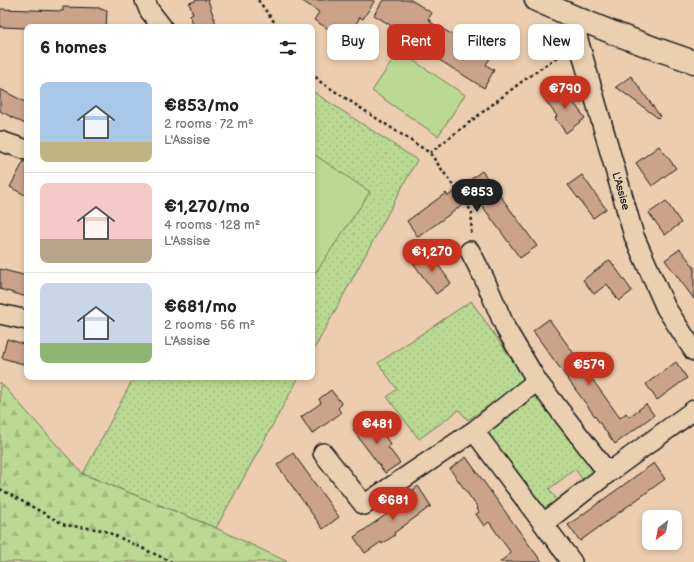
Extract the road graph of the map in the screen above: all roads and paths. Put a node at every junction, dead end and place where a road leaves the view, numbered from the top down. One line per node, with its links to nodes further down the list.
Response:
1 (145, 0): 5 (street)
2 (258, 0): 6 (path)
3 (536, 0): 4 (street)
4 (580, 20): 7 (street, L'Assise); 10 (street)
5 (160, 24)
6 (276, 24)
7 (579, 24)
8 (553, 60): 14 (path)
9 (584, 60): 18 (street, L'Assise)
10 (694, 62)
11 (315, 75): 14 (path)
12 (0, 141): 13 (street)
13 (24, 149)
14 (430, 153): 15 (path)
15 (470, 251): 19 (street)
16 (0, 314): 17 (street)
17 (24, 319)
18 (694, 351)
19 (537, 381): 21 (street); 23 (street)
20 (694, 410): 23 (street)
21 (474, 431): 22 (street); 25 (street)
22 (323, 452)
23 (608, 473): 25 (street)
24 (0, 489): 26 (path)
25 (544, 523): 27 (street)
26 (172, 562)
27 (572, 562)

